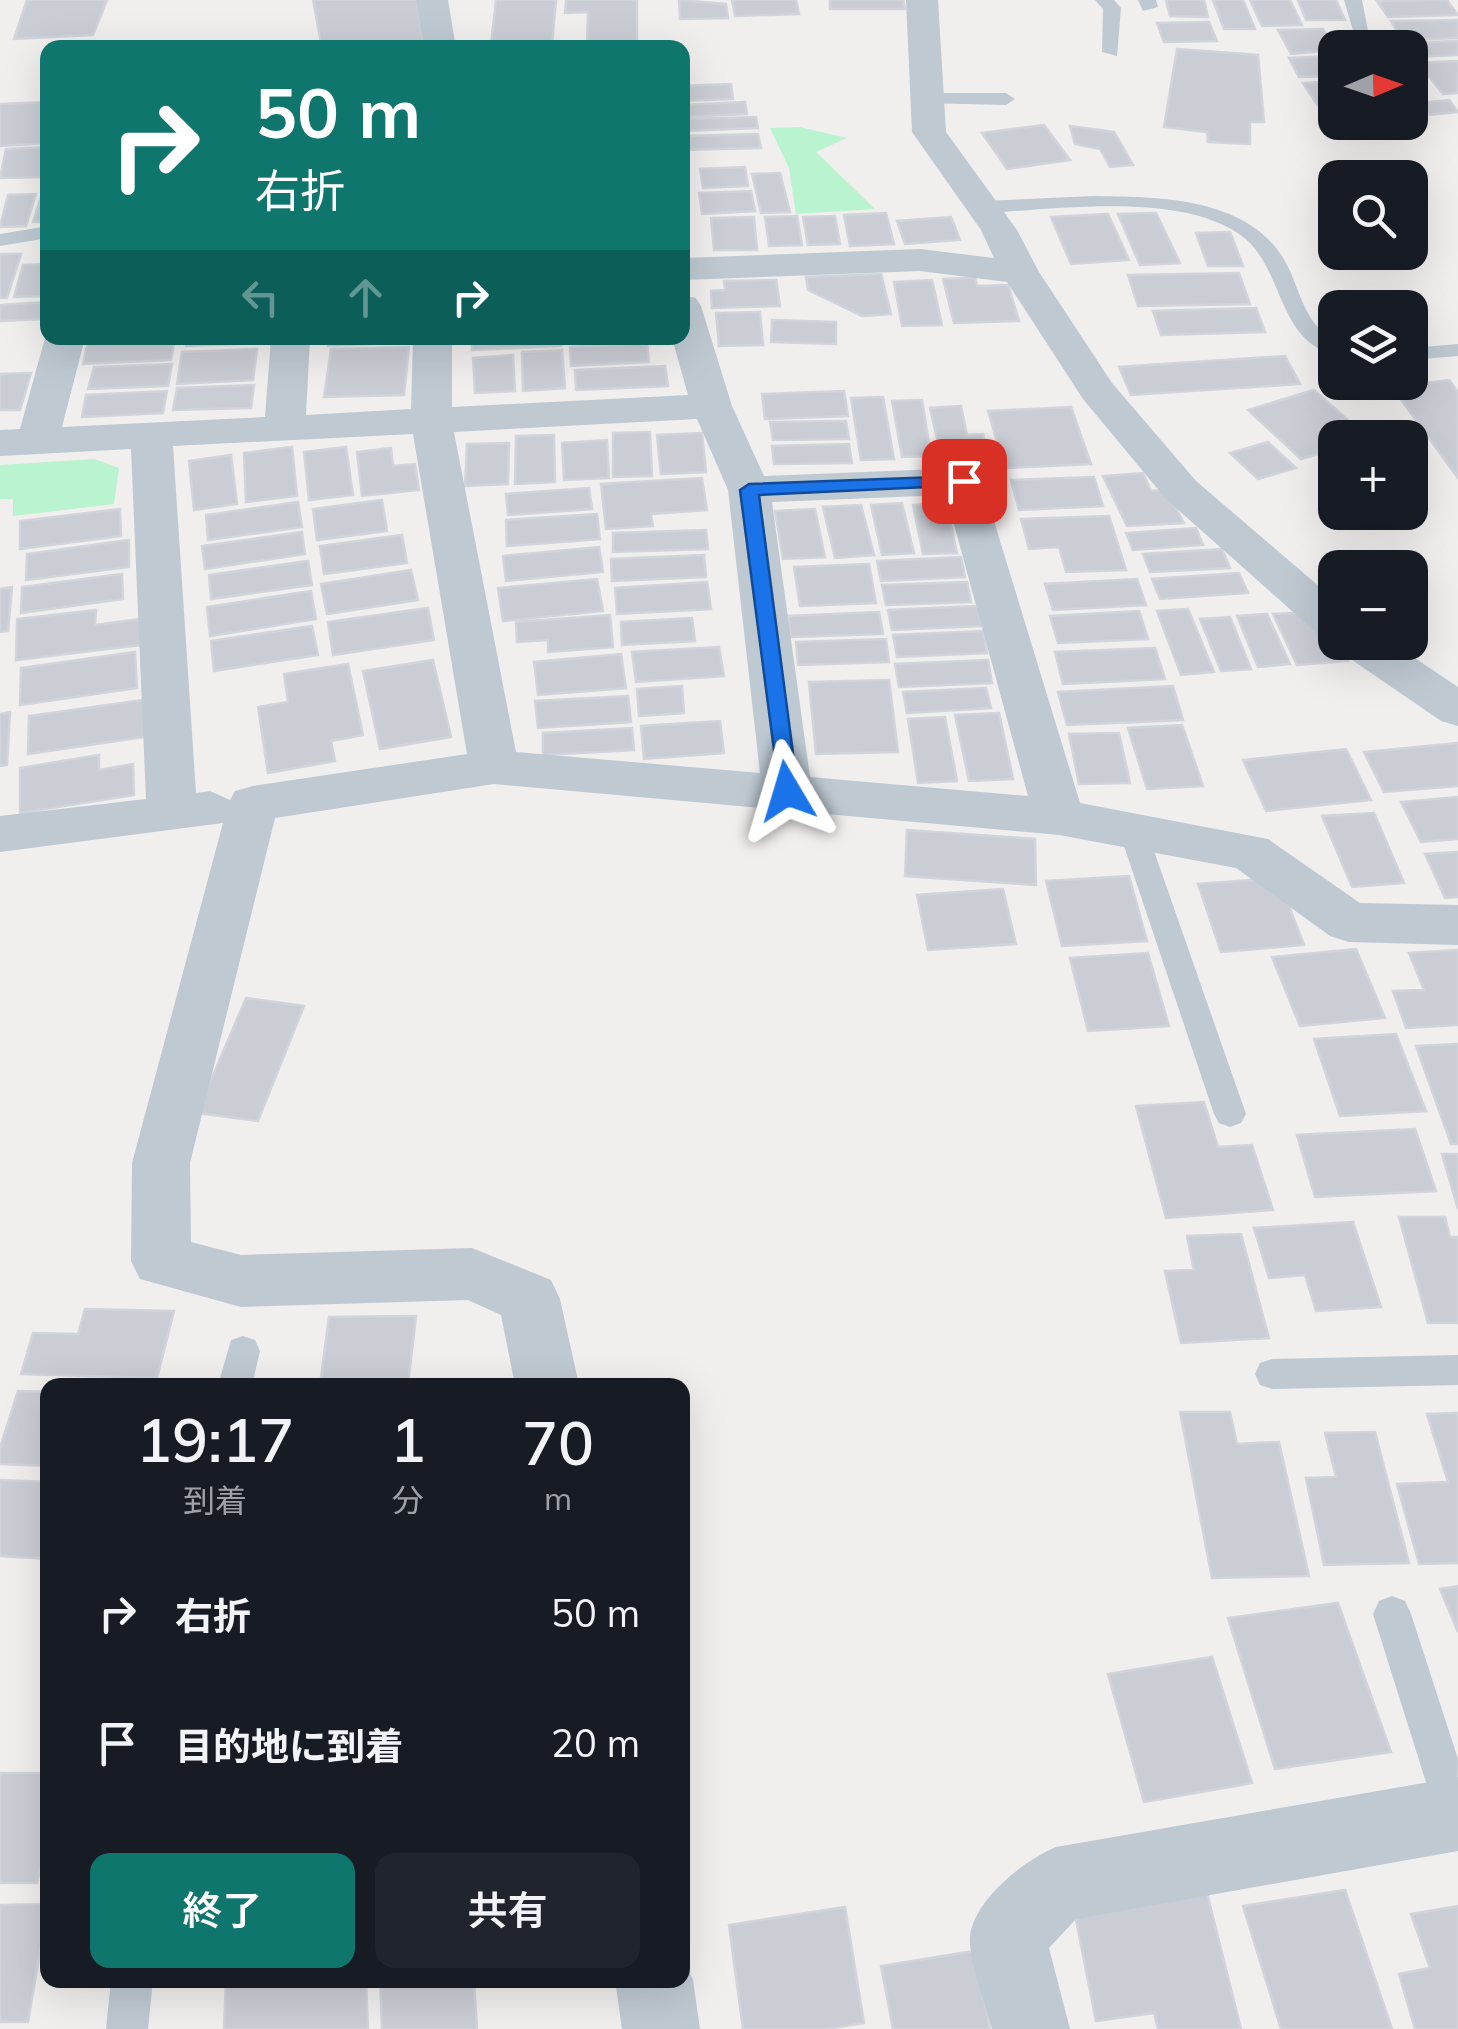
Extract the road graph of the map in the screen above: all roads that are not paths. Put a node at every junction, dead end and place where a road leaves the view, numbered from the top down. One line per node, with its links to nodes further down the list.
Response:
1 (432, 0): 6 (street)
2 (922, 0): 9 (street)
3 (1104, 0): 7 (lane)
4 (1353, 0): 5 (lane)
5 (1362, 30)
6 (439, 40)
7 (1110, 52)
8 (1006, 99): 9 (lane)
9 (927, 100): 10 (street)
10 (982, 208): 14 (street); 16 (lane)
11 (40, 233): 12 (lane)
12 (0, 240)
13 (690, 269): 14 (street)
14 (1020, 272): 28 (street)
15 (690, 333): 22 (street)
16 (1318, 338)
17 (62, 345): 26 (street)
18 (290, 345): 24 (street)
19 (432, 345): 23 (street)
20 (1458, 350): 21 (lane)
21 (1428, 352)
22 (712, 406): 23 (street); 27 (street)
23 (431, 420): 24 (street); 31 (street)
24 (285, 428): 25 (street)
25 (151, 435): 26 (street); 34 (street)
26 (19, 442)
27 (749, 490): 32 (street); 35 (street)
28 (1318, 609)
29 (1384, 660): 30 (street)
30 (1458, 710)
31 (494, 768): 32 (street); 33 (street)
32 (787, 791): 35 (street)
33 (253, 804): 34 (street); 42 (street)
34 (172, 814): 37 (street)
35 (1059, 817): 36 (street)
36 (1132, 830): 38 (street); 39 (lane)
37 (0, 834)
38 (1458, 925)
39 (1230, 1114)
40 (1458, 1370): 41 (lane)
41 (1272, 1374)
42 (545, 1378)
43 (1392, 1614): 44 (lane)
44 (1457, 1814): 49 (street)
45 (131, 1988): 47 (lane)
46 (655, 1988): 48 (street)
47 (127, 2029)
48 (662, 2029)
49 (1030, 2029)

